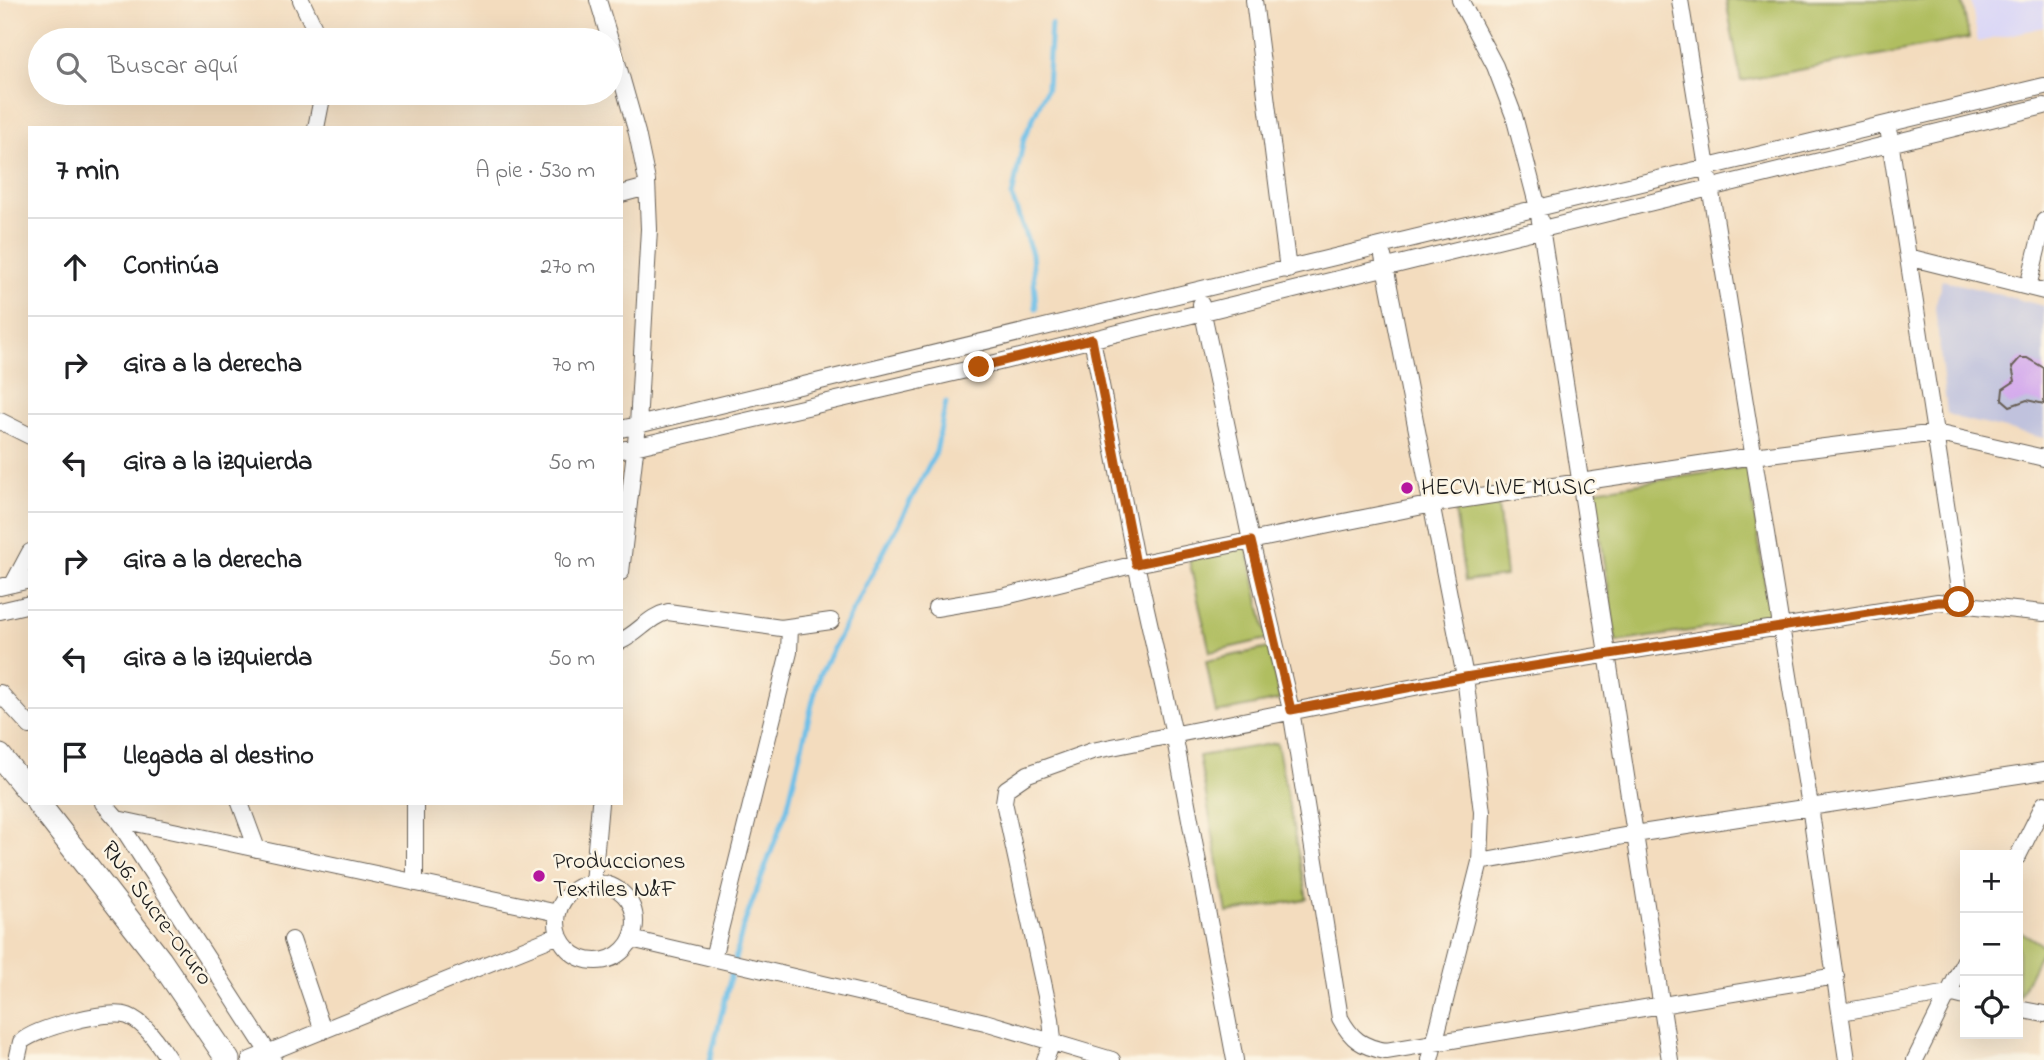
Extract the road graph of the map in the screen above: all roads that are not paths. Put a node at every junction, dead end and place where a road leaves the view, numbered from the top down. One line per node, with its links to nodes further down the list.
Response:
1 (301, 0): 6 (street)
2 (598, 0): 7 (street)
3 (1254, 0): 25 (street)
4 (1460, 0): 19 (street)
5 (1680, 0): 15 (street)
6 (314, 28)
7 (607, 28)
8 (623, 83): 16 (street)
9 (2044, 86): 12 (street)
10 (321, 105): 13 (street)
11 (2044, 106): 14 (street)
12 (1887, 124): 14 (street); 15 (street)
13 (316, 126)
14 (1890, 144): 17 (street); 23 (street)
15 (1709, 168): 17 (street); 19 (street)
16 (647, 187): 18 (street); 31 (street)
17 (1712, 188): 21 (street); 36 (street)
18 (623, 193)
19 (1538, 208): 21 (street); 22 (street)
20 (2044, 221): 26 (street)
21 (1542, 229): 24 (street); 38 (street)
22 (1382, 247): 24 (street); 25 (street)
23 (1908, 257): 26 (street); 33 (street)
24 (1384, 266): 28 (street); 39 (street)
25 (1288, 270): 27 (street)
26 (2036, 289)
27 (1199, 291): 28 (street); 31 (street)
28 (1202, 312): 29 (street); 41 (street)
29 (1092, 339): 35 (street); 43 (street)
30 (0, 421): 34 (street)
31 (638, 425): 32 (street); 35 (street)
32 (623, 429)
33 (1936, 433): 36 (street); 37 (street); 46 (street)
34 (28, 435)
35 (629, 449): 40 (street)
36 (1753, 456): 38 (street); 53 (street)
37 (2044, 458)
38 (1582, 484): 39 (street); 55 (street)
39 (1433, 504): 41 (street); 56 (street)
40 (623, 541)
41 (1251, 541): 43 (street); 58 (street)
42 (28, 555): 45 (street)
43 (1136, 564): 48 (street); 60 (street)
44 (28, 580): 45 (street)
45 (7, 585)
46 (1961, 602): 50 (street); 53 (street)
47 (28, 604): 49 (street)
48 (936, 608)
49 (0, 611)
50 (2044, 612)
51 (831, 621): 52 (street)
52 (790, 627): 54 (street); 82 (street)
53 (1780, 627): 55 (street); 70 (street)
54 (623, 640)
55 (1607, 656): 56 (street); 72 (street)
56 (1465, 677): 58 (street); 75 (street)
57 (0, 693): 59 (street)
58 (1291, 710): 60 (street); 94 (street)
59 (28, 724)
60 (1174, 734): 92 (street); 102 (street)
61 (0, 757): 63 (highway)
62 (2044, 771): 70 (street)
63 (28, 791)
64 (2044, 804): 74 (street)
65 (40, 805): 98 (highway, RN6: Sucre-Oruro)
66 (105, 805): 71 (street)
67 (241, 805): 73 (street)
68 (415, 805): 76 (street)
69 (600, 805): 77 (street)
70 (1810, 806): 72 (street); 84 (street)
71 (117, 819): 73 (street); 95 (street)
72 (1635, 834): 75 (street); 87 (street)
73 (257, 849): 76 (street)
74 (2021, 850)
75 (1480, 862): 93 (street)
76 (415, 883): 78 (street)
77 (593, 883): 78 (street); 80 (street)
78 (558, 913): 79 (street)
79 (559, 935): 80 (street); 91 (street)
80 (631, 939): 82 (street)
81 (292, 940): 91 (street)
82 (713, 958): 92 (street)
83 (1960, 970): 85 (street)
84 (1836, 976): 87 (street); 89 (street)
85 (1949, 993): 86 (street); 89 (street); 107 (street)
86 (1960, 996)
87 (1661, 1006): 93 (street); 105 (street)
88 (2023, 1010): 90 (street)
89 (1841, 1012): 106 (street)
90 (2044, 1014)
91 (323, 1031): 95 (street)
92 (1053, 1040): 100 (street); 101 (street)
93 (1436, 1043): 94 (street); 104 (street)
94 (1404, 1048): 103 (street)
95 (271, 1056): 99 (street)
96 (17, 1060): 97 (street)
97 (169, 1060)
98 (228, 1060)
99 (250, 1060)
100 (1045, 1060)
101 (1112, 1060)
102 (1235, 1060)
103 (1421, 1060)
104 (1430, 1060)
105 (1670, 1060)
106 (1847, 1060)
107 (1915, 1060)

